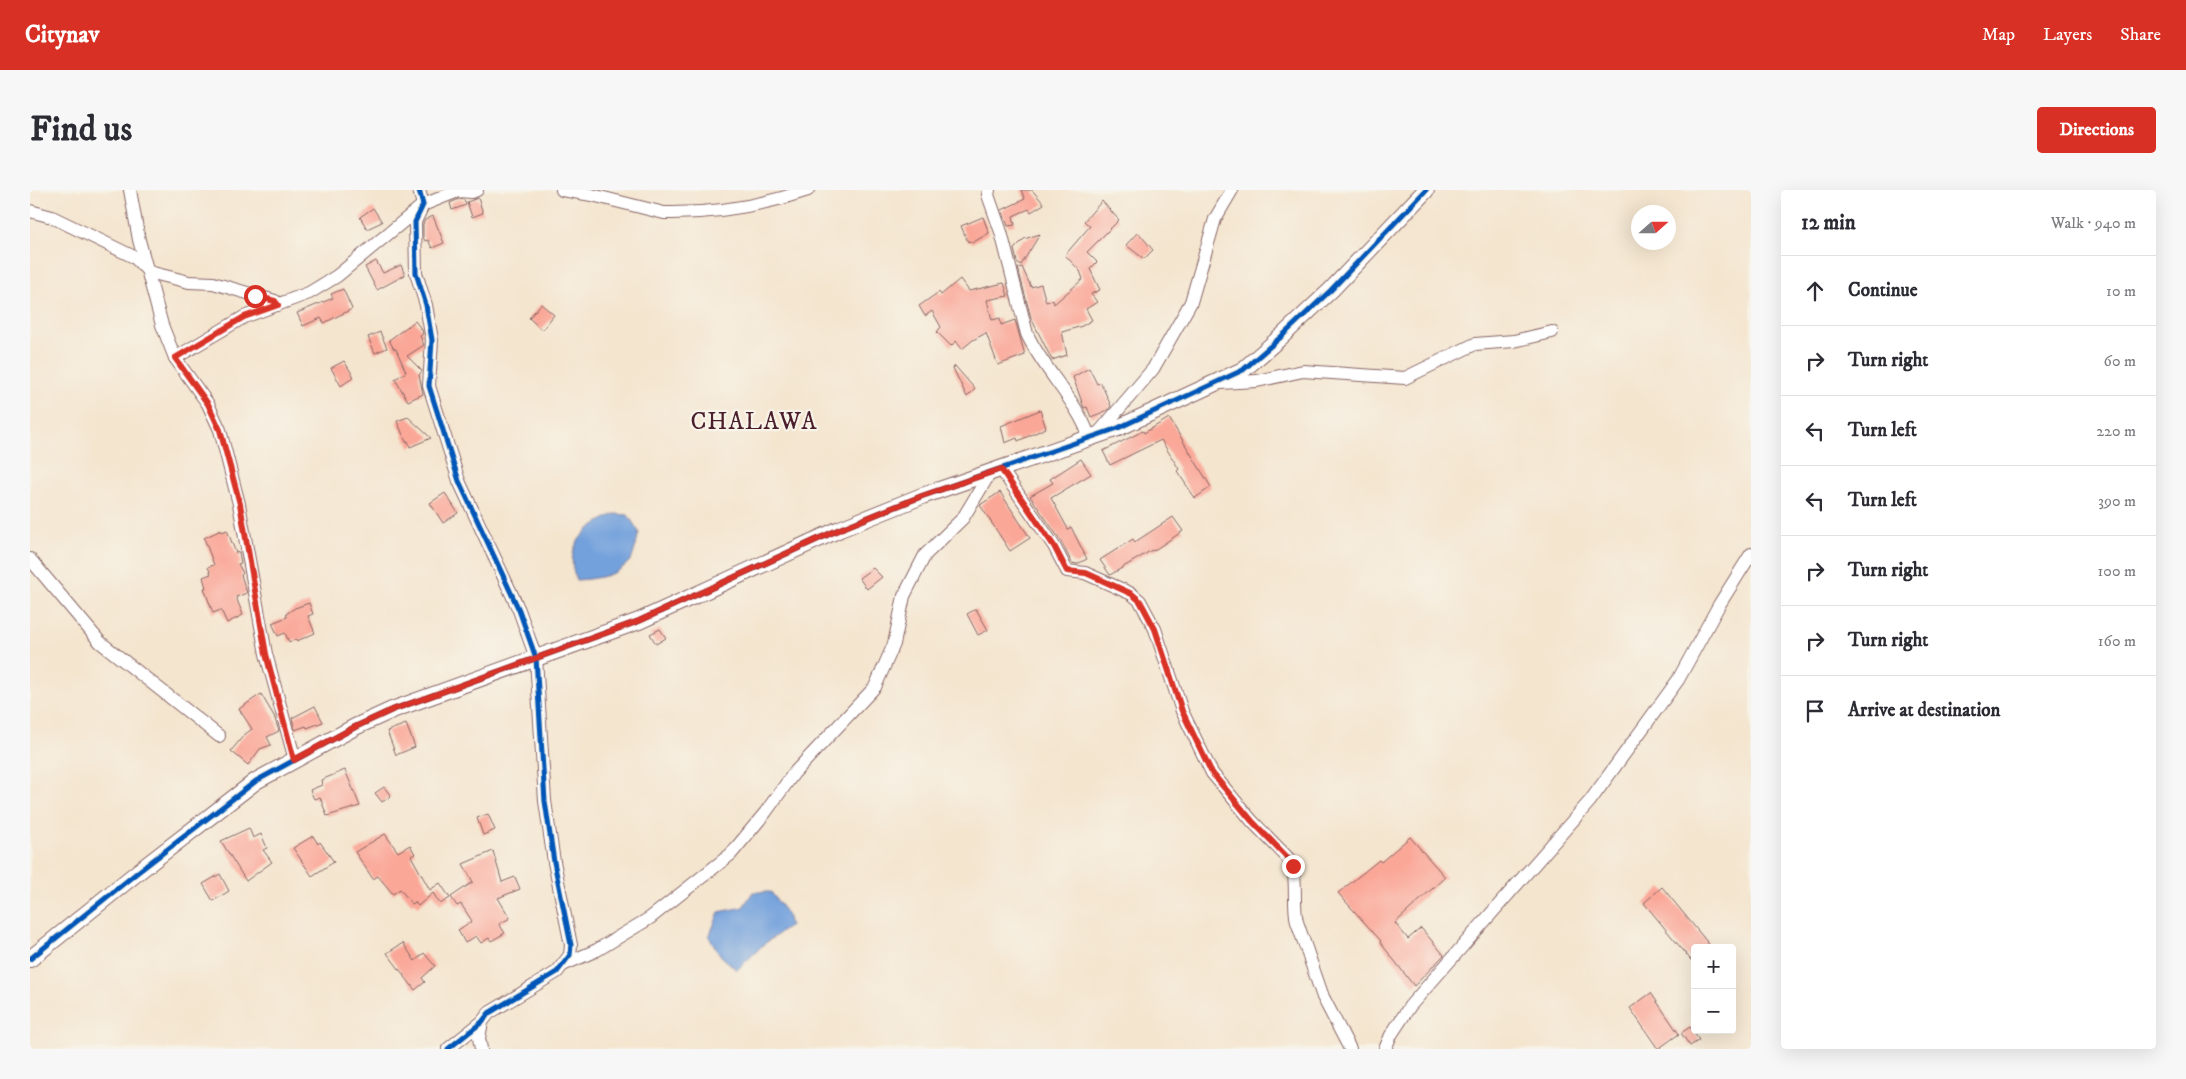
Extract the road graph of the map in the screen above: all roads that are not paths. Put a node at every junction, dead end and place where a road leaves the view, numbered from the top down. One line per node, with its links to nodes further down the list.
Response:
1 (130, 190): 11 (street)
2 (419, 190): 9 (street)
3 (477, 190): 9 (street)
4 (562, 190): 5 (street)
5 (808, 190)
6 (989, 190): 16 (street)
7 (1232, 190): 16 (street)
8 (1426, 190): 15 (street)
9 (423, 205): 12 (street); 20 (street)
10 (30, 211): 11 (street)
11 (149, 272): 12 (street); 14 (street)
12 (278, 305): 14 (street)
13 (1552, 332): 15 (street)
14 (175, 358): 22 (street)
15 (1217, 383): 16 (street)
16 (1093, 437): 17 (street)
17 (995, 471): 20 (street); 24 (street); 28 (street)
18 (1751, 554): 29 (street)
19 (30, 559): 21 (street)
20 (536, 658): 22 (street); 24 (street)
21 (219, 736)
22 (294, 760): 23 (street)
23 (30, 959)
24 (565, 964): 25 (street)
25 (482, 1022): 26 (street); 27 (street)
26 (448, 1049)
27 (481, 1049)
28 (1350, 1049)
29 (1385, 1049)

